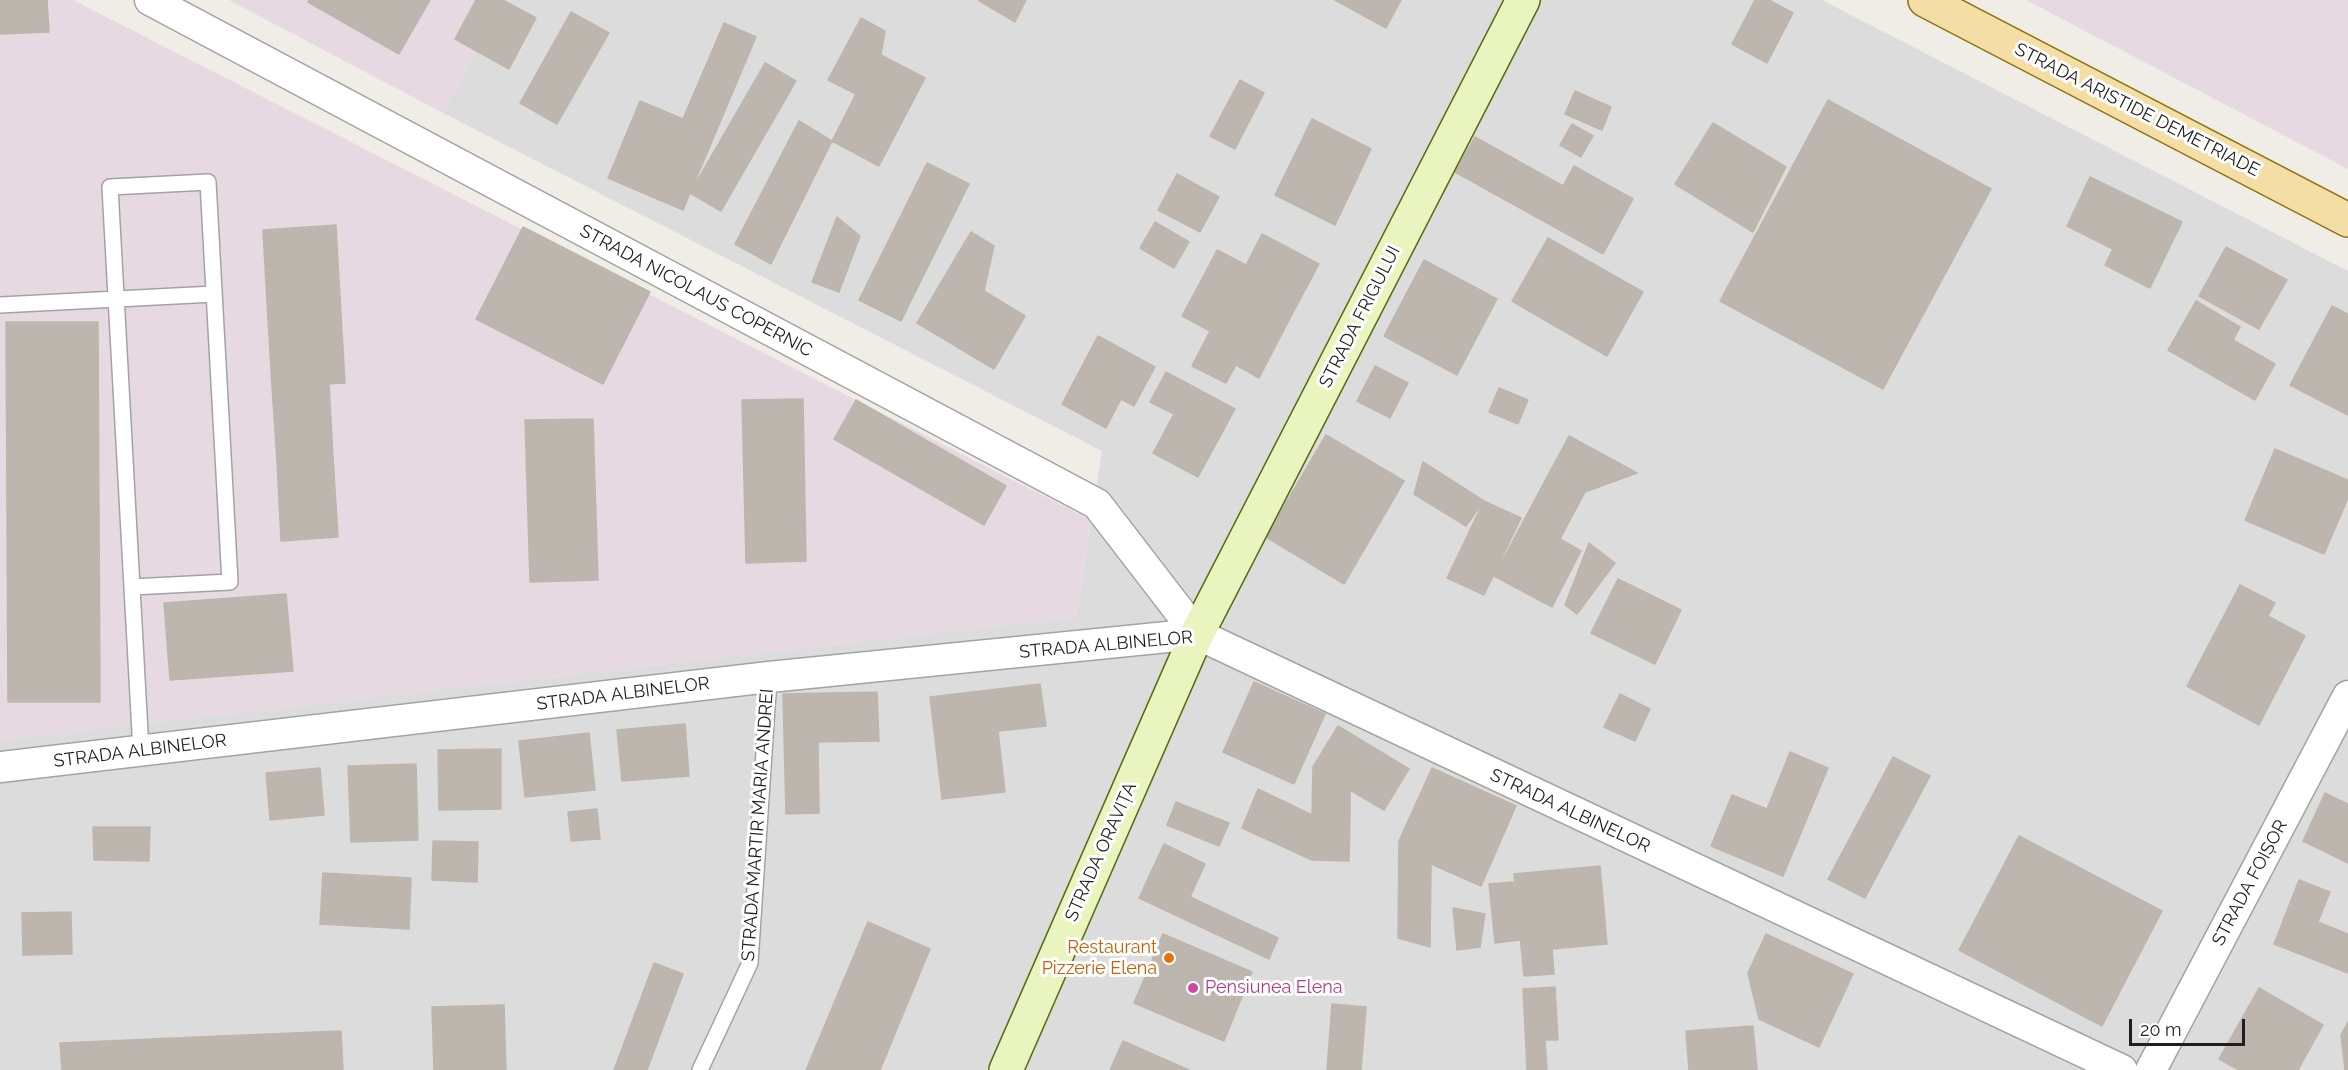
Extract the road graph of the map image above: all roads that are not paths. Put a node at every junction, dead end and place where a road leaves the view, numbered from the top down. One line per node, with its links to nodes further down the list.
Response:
1 (150, 0): 9 (street, STRADA NICOLAUS COPERNIC)
2 (1523, 0): 9 (main road, STRADA FRIGULUI)
3 (1925, 0): 4 (main road, STRADA ARISTIDE DEMETRIADE)
4 (2348, 220)
5 (214, 294): 6 (lane); 6 (lane); 8 (lane)
6 (116, 299): 7 (lane); 8 (lane)
7 (0, 305)
8 (132, 587): 12 (lane)
9 (1197, 634): 10 (street, STRADA ALBINELOR); 15 (main road, STRADA ORAVIȚA); 16 (street, STRADA ALBINELOR)
10 (769, 677): 12 (street, STRADA ALBINELOR); 14 (lane, STRADA MARTIR MARIA ANDREI)
11 (2348, 696): 17 (street, STRADA FOIȘOR)
12 (141, 751): 13 (street, STRADA ALBINELOR)
13 (0, 767)
14 (700, 1070)
15 (1006, 1070)
16 (2122, 1070)
17 (2151, 1070)

